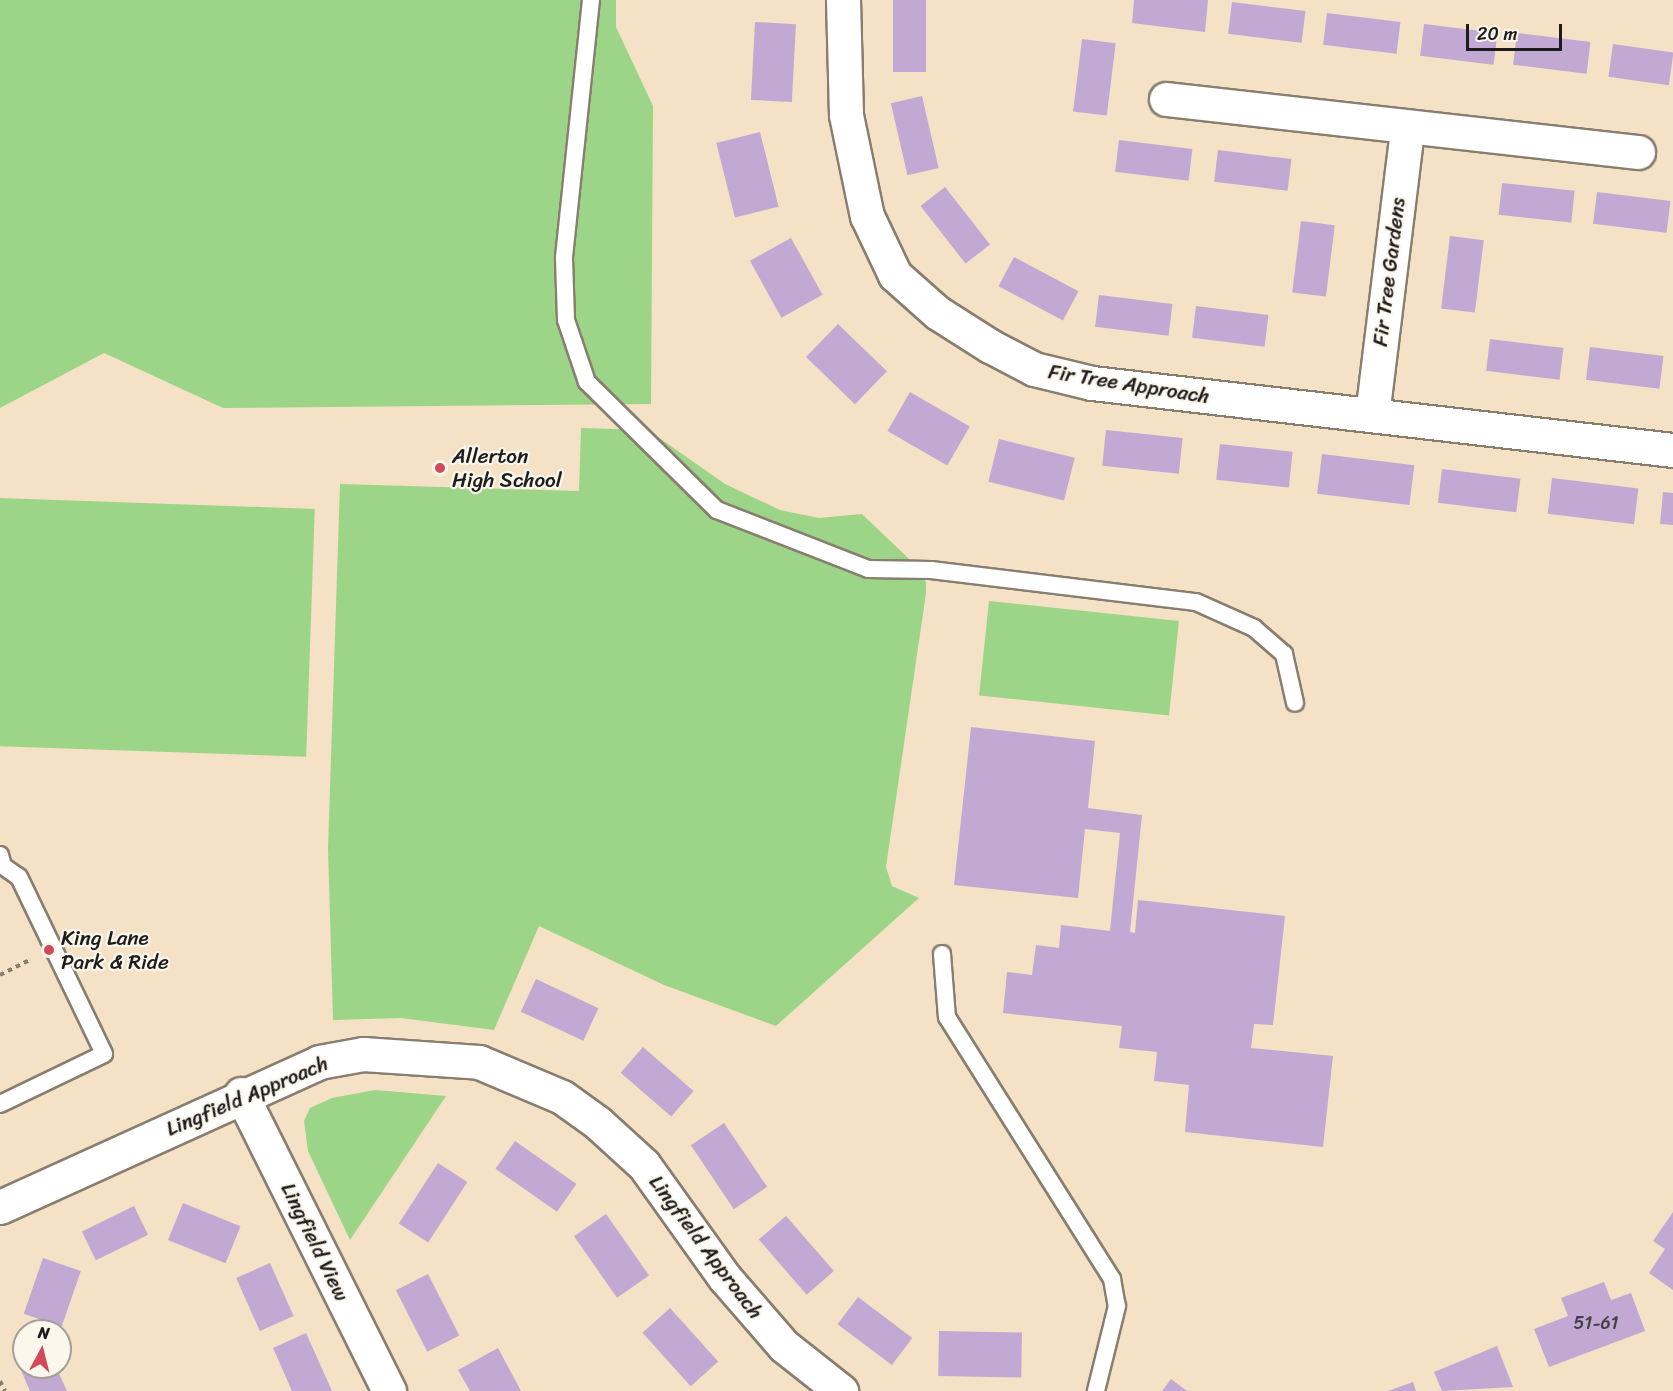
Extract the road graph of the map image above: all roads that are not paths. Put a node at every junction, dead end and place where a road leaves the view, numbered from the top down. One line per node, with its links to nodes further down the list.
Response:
1 (591, 0): 8 (lane)
2 (843, 0): 6 (street, Fir Tree Approach)
3 (1166, 99): 4 (street)
4 (1407, 130): 5 (street); 6 (street, Fir Tree Gardens)
5 (1638, 152)
6 (1372, 415): 7 (street, Fir Tree Approach)
7 (1673, 450)
8 (1295, 703)
9 (1, 863): 12 (lane)
10 (942, 954): 16 (lane)
11 (241, 1094): 13 (street, Lingfield Approach); 14 (street, Lingfield View); 15 (street, Lingfield Approach)
12 (0, 1104)
13 (0, 1207)
14 (388, 1391)
15 (841, 1391)
16 (1096, 1391)

